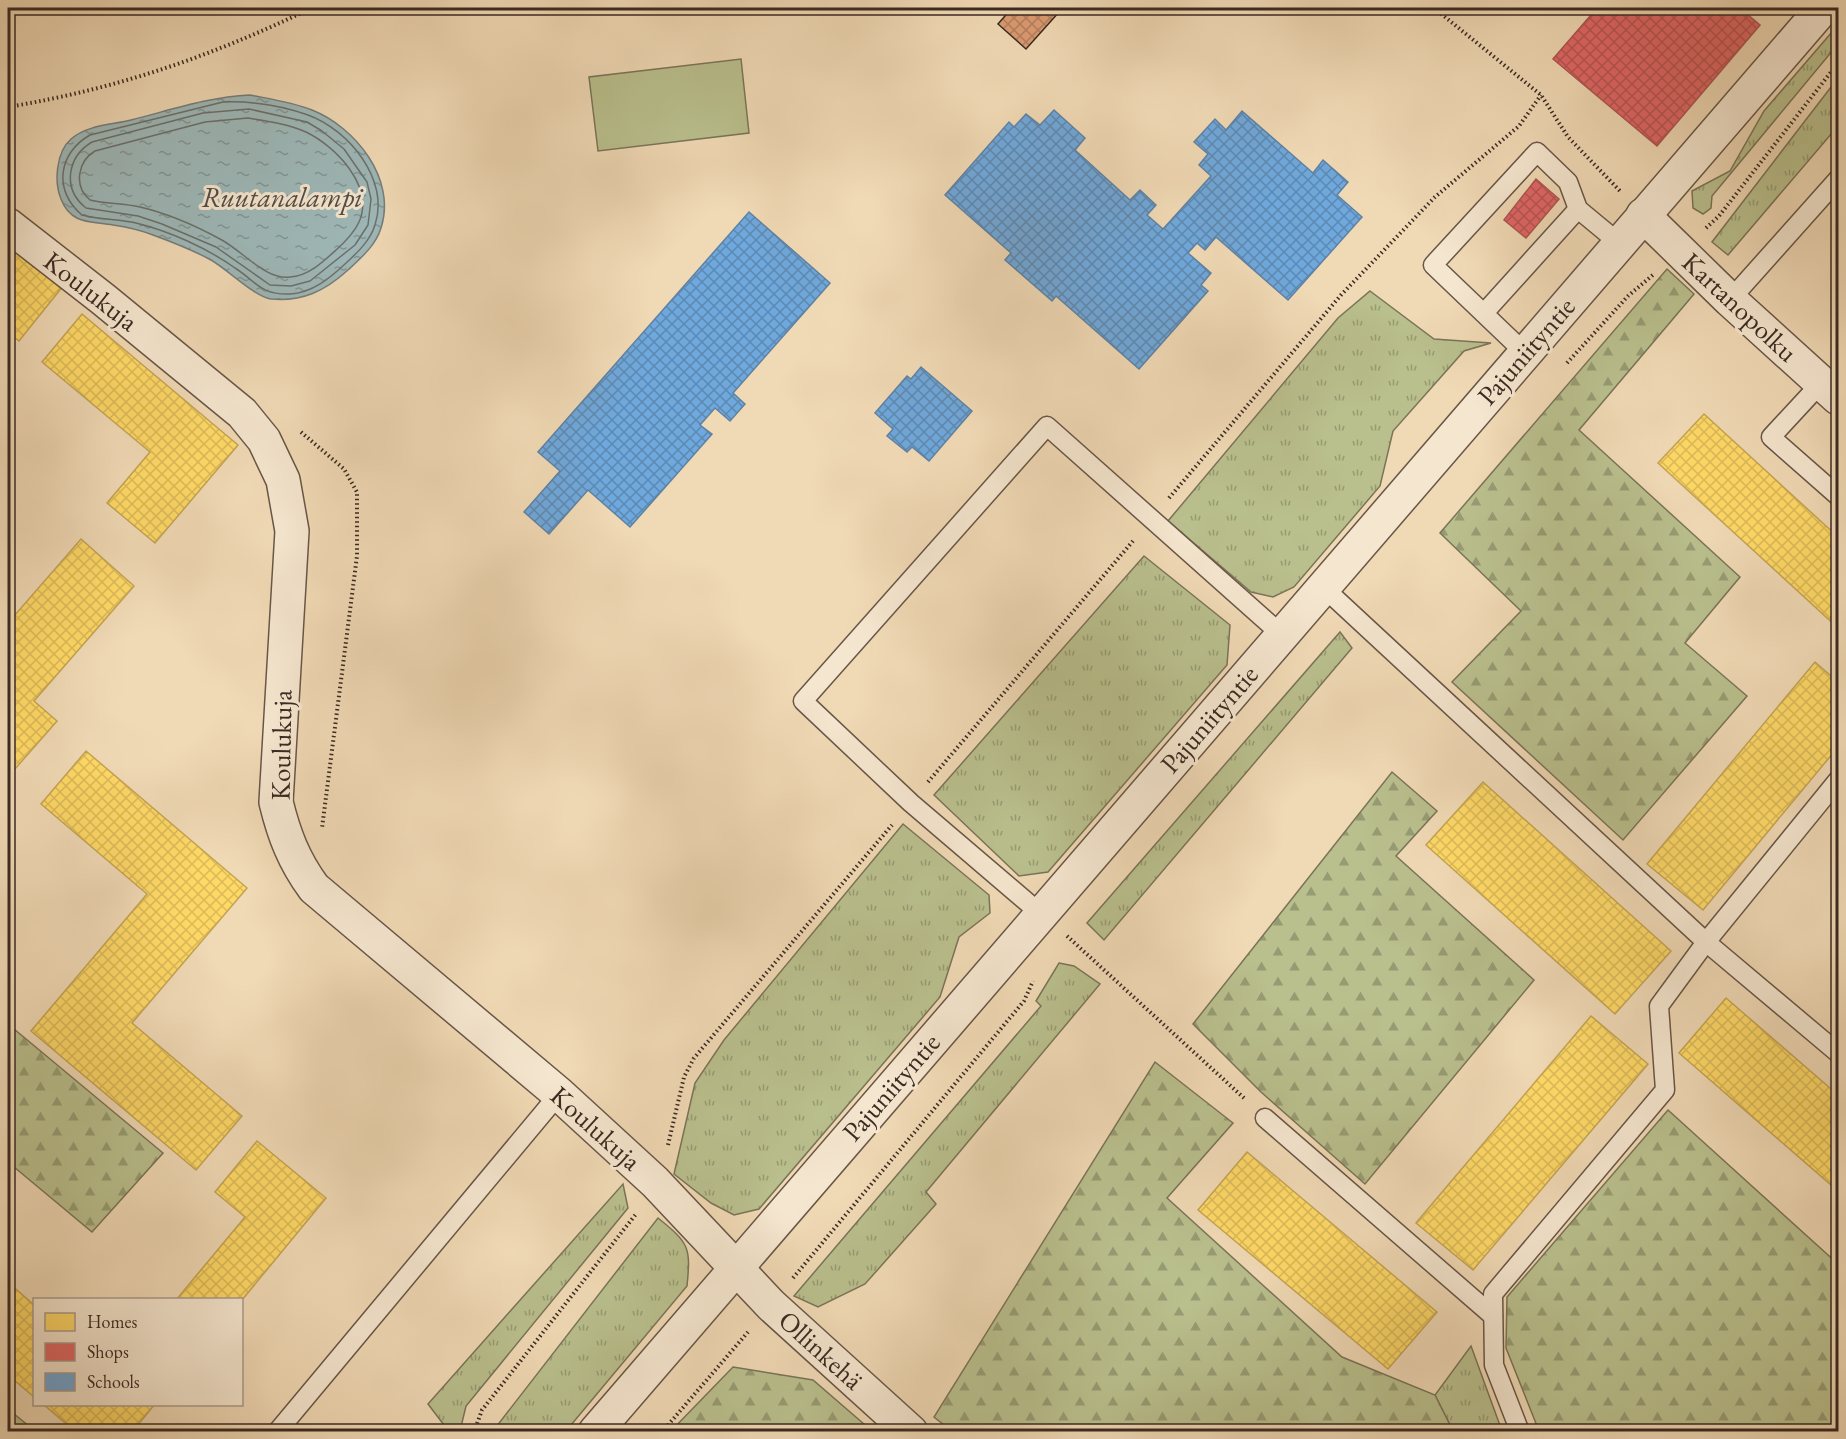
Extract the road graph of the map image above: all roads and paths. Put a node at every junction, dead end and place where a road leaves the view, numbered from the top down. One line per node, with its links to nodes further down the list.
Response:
1 (312, 8): 6 (path)
2 (1434, 8): 5 (path)
3 (1818, 9): 9 (street, Pajuniityntie)
4 (1839, 63): 12 (path)
5 (1541, 96): 9 (path); 19 (path)
6 (8, 107)
7 (1839, 179): 13 (lane)
8 (1578, 209): 11 (lane); 14 (lane); 14 (lane)
9 (1643, 215): 11 (street, Pajuniityntie); 12 (street, Kartanopolku)
10 (8, 225): 31 (street, Koulukuja)
11 (1619, 243): 15 (street, Pajuniityntie)
12 (1681, 252): 13 (street, Kartanopolku); 16 (path)
13 (1730, 300): 17 (street, Kartanopolku)
14 (1484, 313): 15 (lane)
15 (1525, 352): 20 (street, Pajuniityntie)
16 (1565, 365)
17 (1830, 391): 18 (lane)
18 (1839, 496)
19 (1151, 519): 21 (lane); 23 (path); 23 (lane)
20 (1323, 587): 21 (street, Pajuniityntie); 27 (lane)
21 (1282, 635): 24 (street, Pajuniityntie)
22 (1839, 780): 27 (lane)
23 (911, 803): 24 (lane); 33 (path)
24 (1041, 914): 34 (street, Pajuniityntie)
25 (1073, 926): 26 (path)
26 (1066, 935): 28 (path); 32 (path)
27 (1706, 942): 30 (lane); 36 (lane)
28 (1058, 943)
29 (1034, 979): 35 (path)
30 (1839, 1053)
31 (559, 1094): 33 (street, Koulukuja); 37 (lane)
32 (1265, 1118): 36 (lane)
33 (655, 1182): 34 (street, Koulukuja); 38 (path)
34 (735, 1266): 35 (street, Ollinkehä); 39 (street, Pajuniityntie)
35 (771, 1305): 40 (path); 41 (street, Ollinkehä)
36 (1493, 1316): 42 (lane)
37 (277, 1431)
38 (474, 1431)
39 (595, 1431)
40 (662, 1431)
41 (910, 1431)
42 (1520, 1431)

